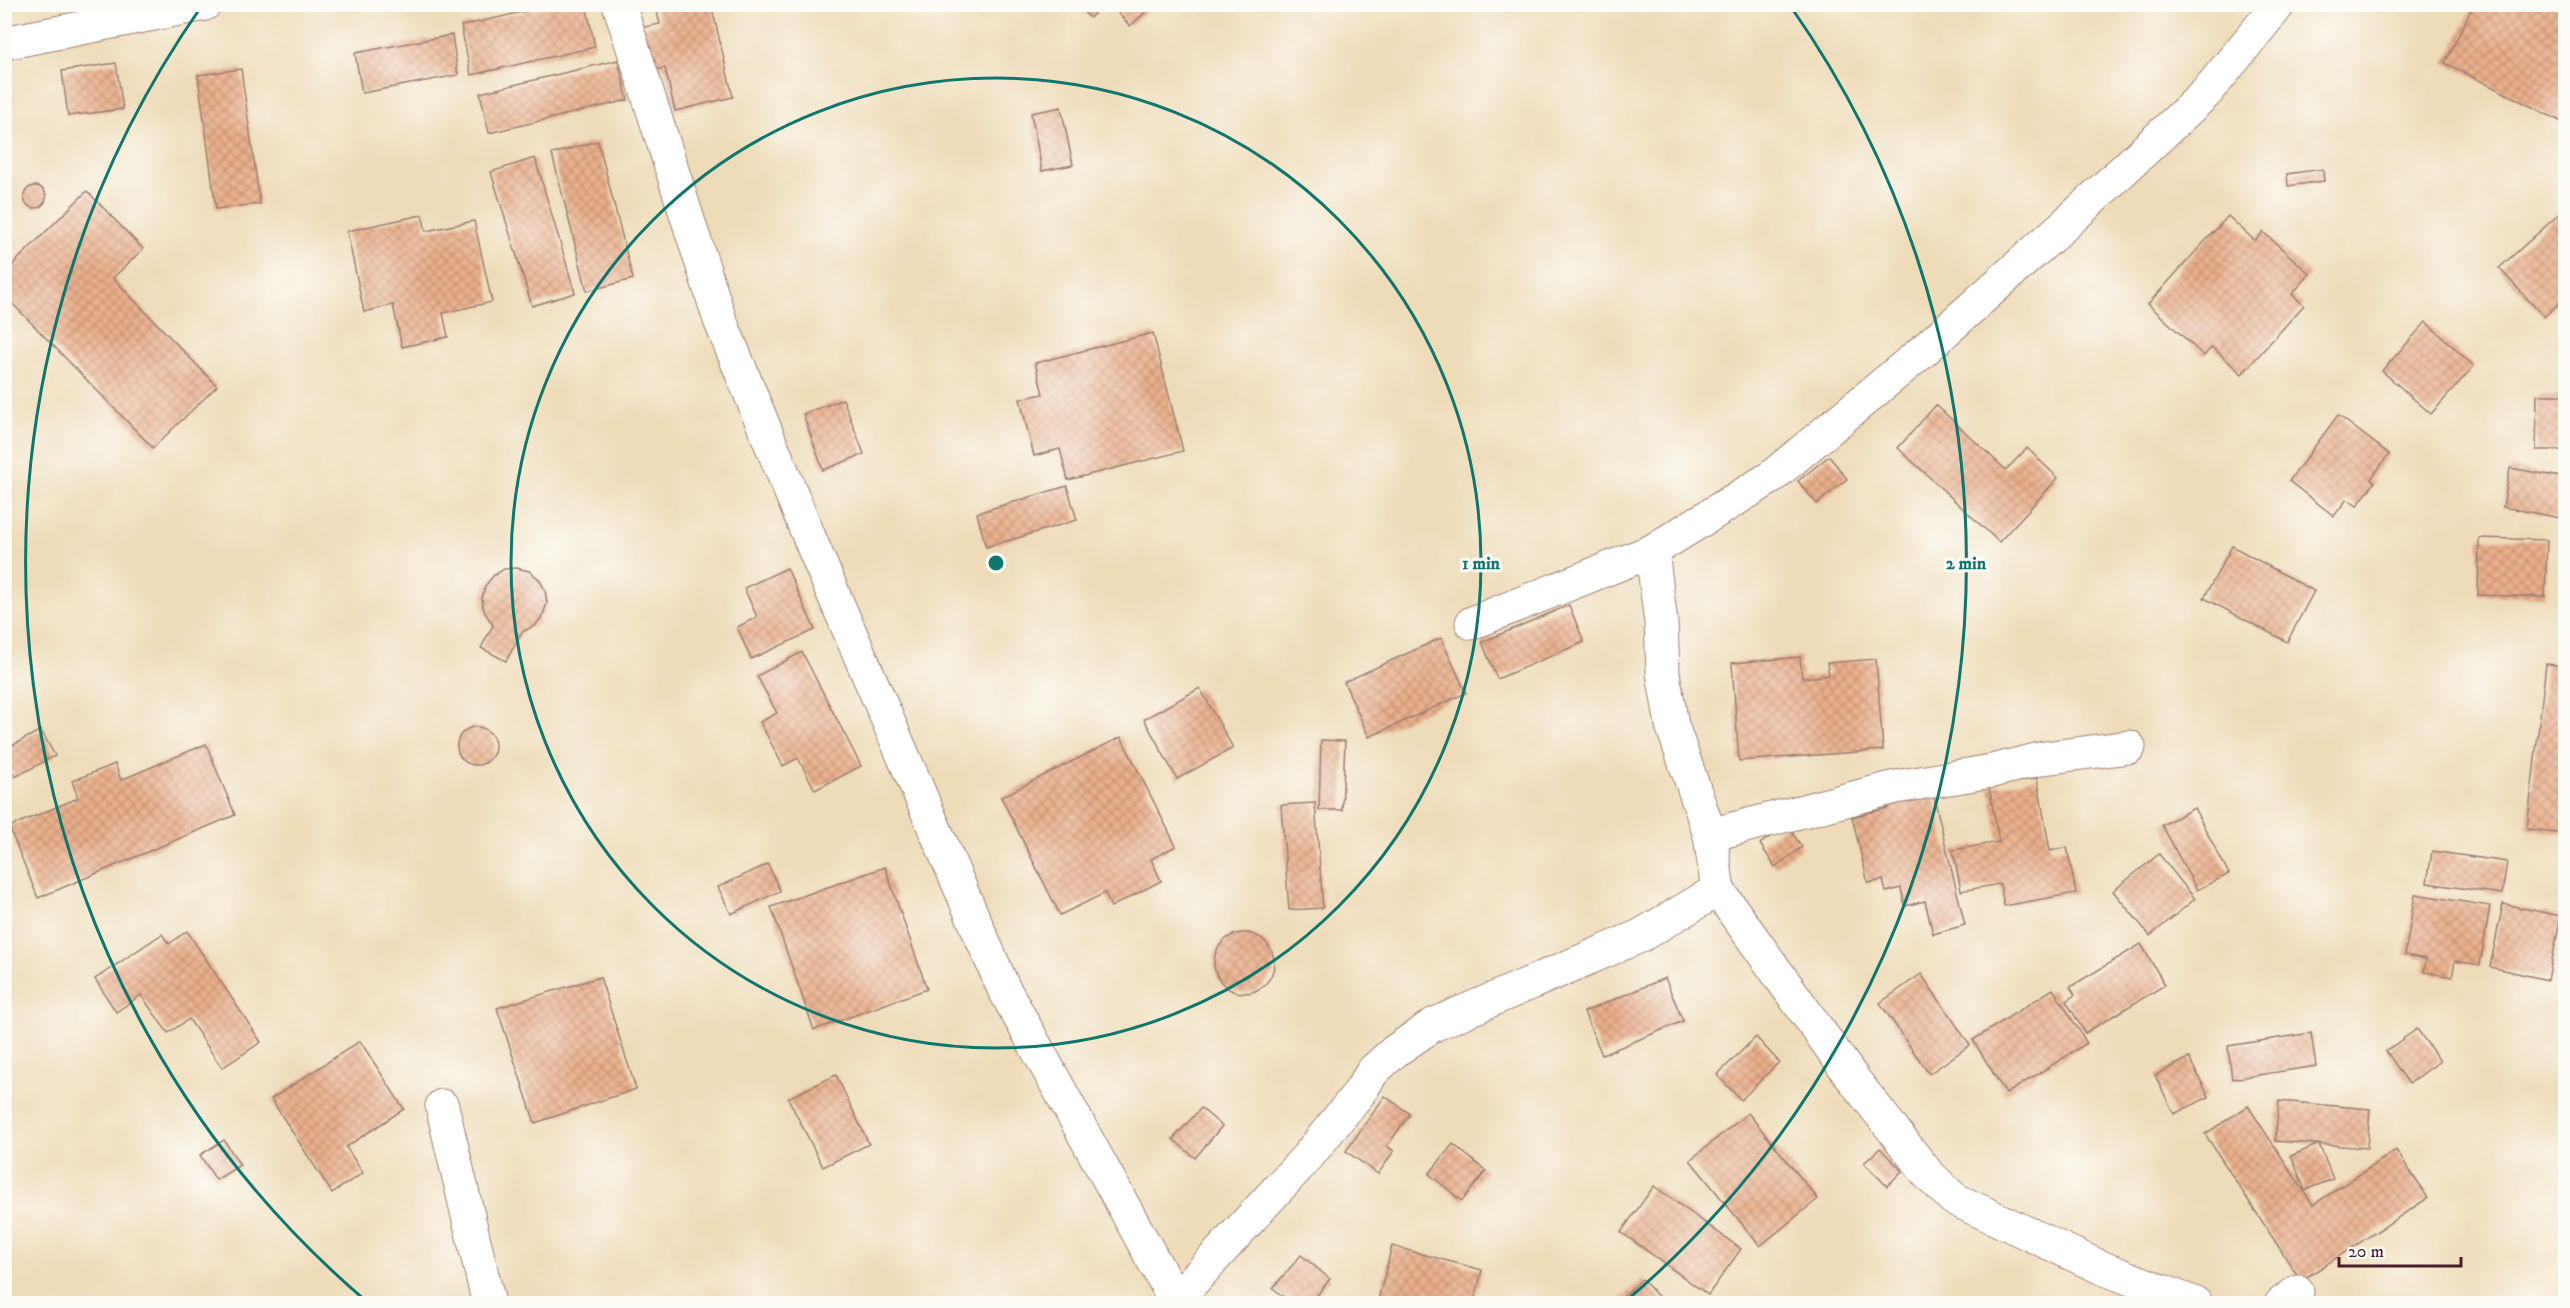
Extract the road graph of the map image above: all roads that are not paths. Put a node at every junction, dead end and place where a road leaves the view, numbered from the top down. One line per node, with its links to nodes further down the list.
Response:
1 (206, 4): 4 (street)
2 (619, 4): 11 (street)
3 (2279, 4): 5 (street)
4 (4, 43)
5 (1652, 551): 6 (street); 8 (street)
6 (1473, 623)
7 (2129, 747): 8 (street)
8 (1710, 836): 9 (street)
9 (1718, 890): 11 (street); 13 (street)
10 (442, 1106): 12 (street)
11 (1173, 1301)
12 (489, 1304)
13 (2196, 1304)

